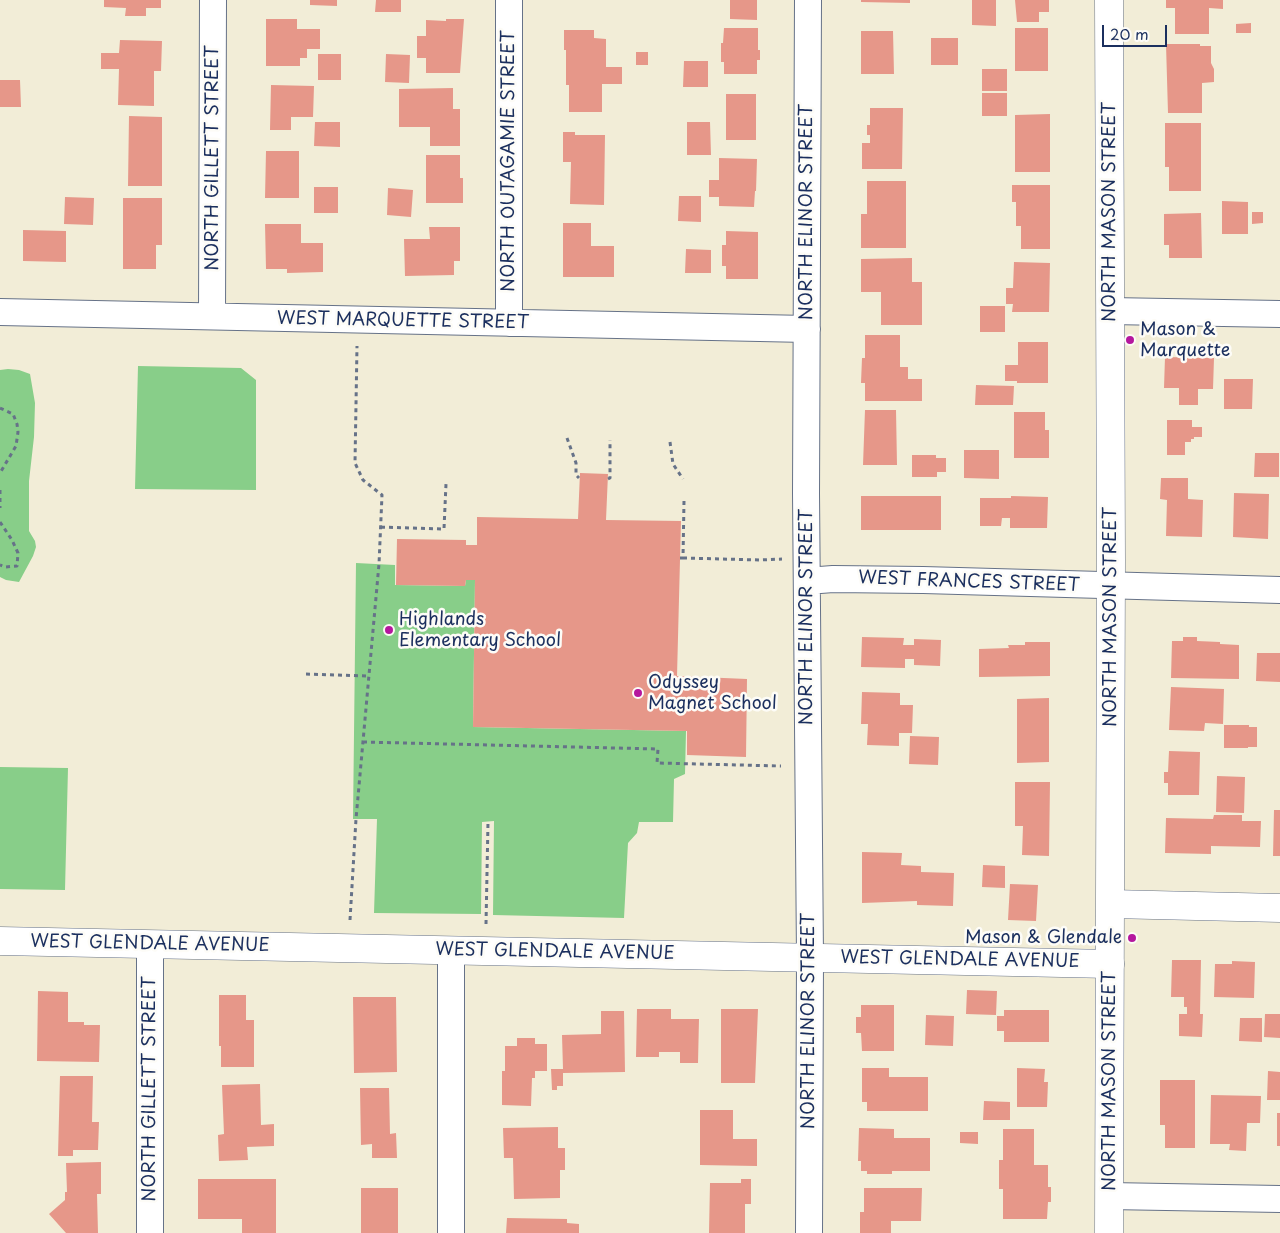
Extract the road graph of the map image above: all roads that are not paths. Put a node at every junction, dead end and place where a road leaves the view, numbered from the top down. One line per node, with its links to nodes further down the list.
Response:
1 (213, 0): 8 (street, NORTH GILLETT STREET)
2 (510, 0): 9 (street, NORTH OUTAGAMIE STREET)
3 (808, 0): 10 (street, NORTH ELINOR STREET)
4 (1109, 0): 5 (street, NORTH MASON STREET)
5 (1110, 311): 7 (street); 12 (street, NORTH MASON STREET)
6 (0, 312): 8 (street, WEST MARQUETTE STREET)
7 (1280, 314)
8 (212, 316): 9 (street, WEST MARQUETTE STREET)
9 (509, 323): 10 (street, WEST MARQUETTE STREET)
10 (806, 329): 11 (street, NORTH ELINOR STREET)
11 (807, 581): 12 (street, WEST FRANCES STREET); 19 (street, NORTH ELINOR STREET)
12 (1110, 586): 13 (street, WEST FRANCES STREET); 14 (street, NORTH MASON STREET)
13 (1280, 590)
14 (1111, 904): 15 (street); 20 (street, NORTH MASON STREET)
15 (1280, 908)
16 (0, 941): 17 (street, WEST GLENDALE AVENUE)
17 (150, 944): 18 (street, WEST GLENDALE AVENUE); 23 (street, NORTH GILLETT STREET)
18 (451, 950): 19 (street, WEST GLENDALE AVENUE); 24 (street)
19 (810, 957): 20 (street, WEST GLENDALE AVENUE); 25 (street, NORTH ELINOR STREET)
20 (1110, 964): 21 (street, NORTH MASON STREET)
21 (1109, 1196): 22 (street); 26 (street, NORTH MASON STREET)
22 (1280, 1199)
23 (150, 1233)
24 (451, 1233)
25 (809, 1233)
26 (1109, 1233)

